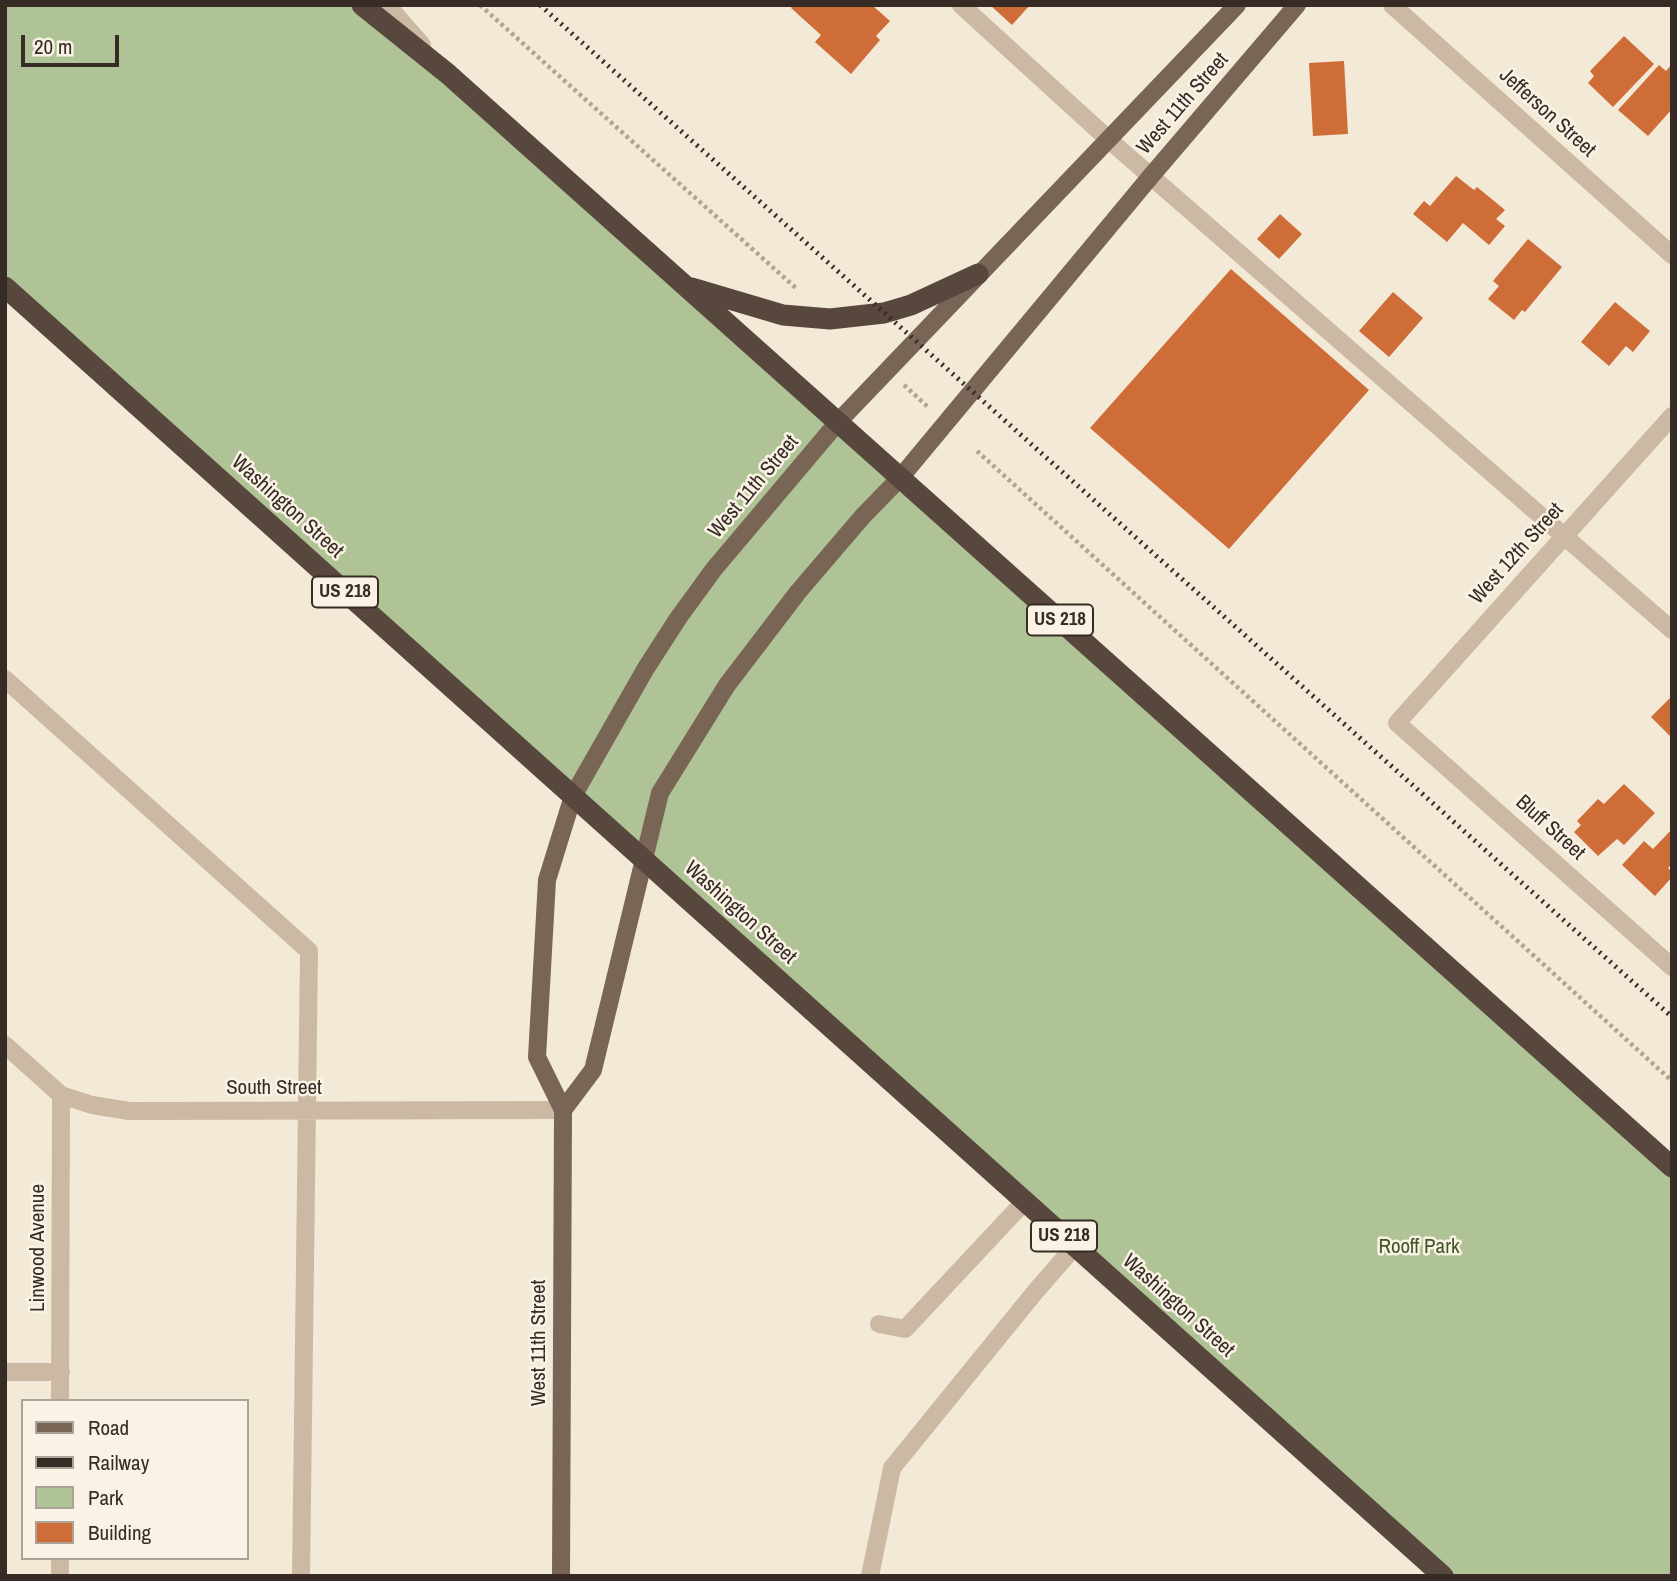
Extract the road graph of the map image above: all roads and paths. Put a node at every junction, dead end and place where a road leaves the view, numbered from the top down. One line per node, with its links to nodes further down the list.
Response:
1 (362, 5): 8 (highway, US 218)
2 (387, 5): 8 (street)
3 (480, 5): 15 (path)
4 (961, 5): 9 (street)
5 (1237, 5): 9 (main road, West 11th Street)
6 (1297, 5): 10 (main road, West 11th Street)
7 (1392, 5): 11 (street, Jefferson Street)
8 (448, 74): 13 (highway, US 218)
9 (1108, 138): 10 (street); 12 (main road, West 11th Street)
10 (1151, 176): 21 (main road, West 11th Street); 22 (street)
11 (1672, 255)
12 (978, 274): 13 (highway); 19 (main road, West 11th Street)
13 (685, 285): 19 (highway, US 218)
14 (5, 286): 26 (highway, Washington Street / US 218)
15 (800, 292)
16 (901, 382): 17 (path)
17 (932, 411)
18 (1672, 416): 22 (street, West 12th Street)
19 (838, 422): 21 (highway, US 218); 26 (main road, West 11th Street)
20 (977, 452): 30 (path)
21 (900, 478): 27 (main road, West 11th Street); 34 (highway, US 218)
22 (1564, 536): 23 (street); 25 (street, West 12th Street)
23 (1672, 630)
24 (5, 679): 33 (street)
25 (1397, 723): 28 (street, Bluff Street)
26 (573, 796): 27 (highway, Washington Street / US 218); 32 (main road, West 11th Street)
27 (645, 861): 32 (main road, West 11th Street); 35 (highway, Washington Street / US 218)
28 (1672, 967)
29 (5, 1045): 31 (street, South Street)
30 (1672, 1081)
31 (61, 1096): 33 (street, South Street); 39 (street, Linwood Avenue)
32 (564, 1110): 33 (street, South Street); 42 (main road, West 11th Street)
33 (306, 1111): 41 (street)
34 (1672, 1167)
35 (1025, 1201): 36 (highway, Washington Street / US 218); 37 (street)
36 (1075, 1246): 43 (street); 44 (highway, Washington Street / US 218)
37 (879, 1324)
38 (5, 1372): 39 (street)
39 (61, 1372): 40 (street, Linwood Avenue)
40 (61, 1399)
41 (301, 1576)
42 (561, 1576)
43 (870, 1576)
44 (1443, 1576)

